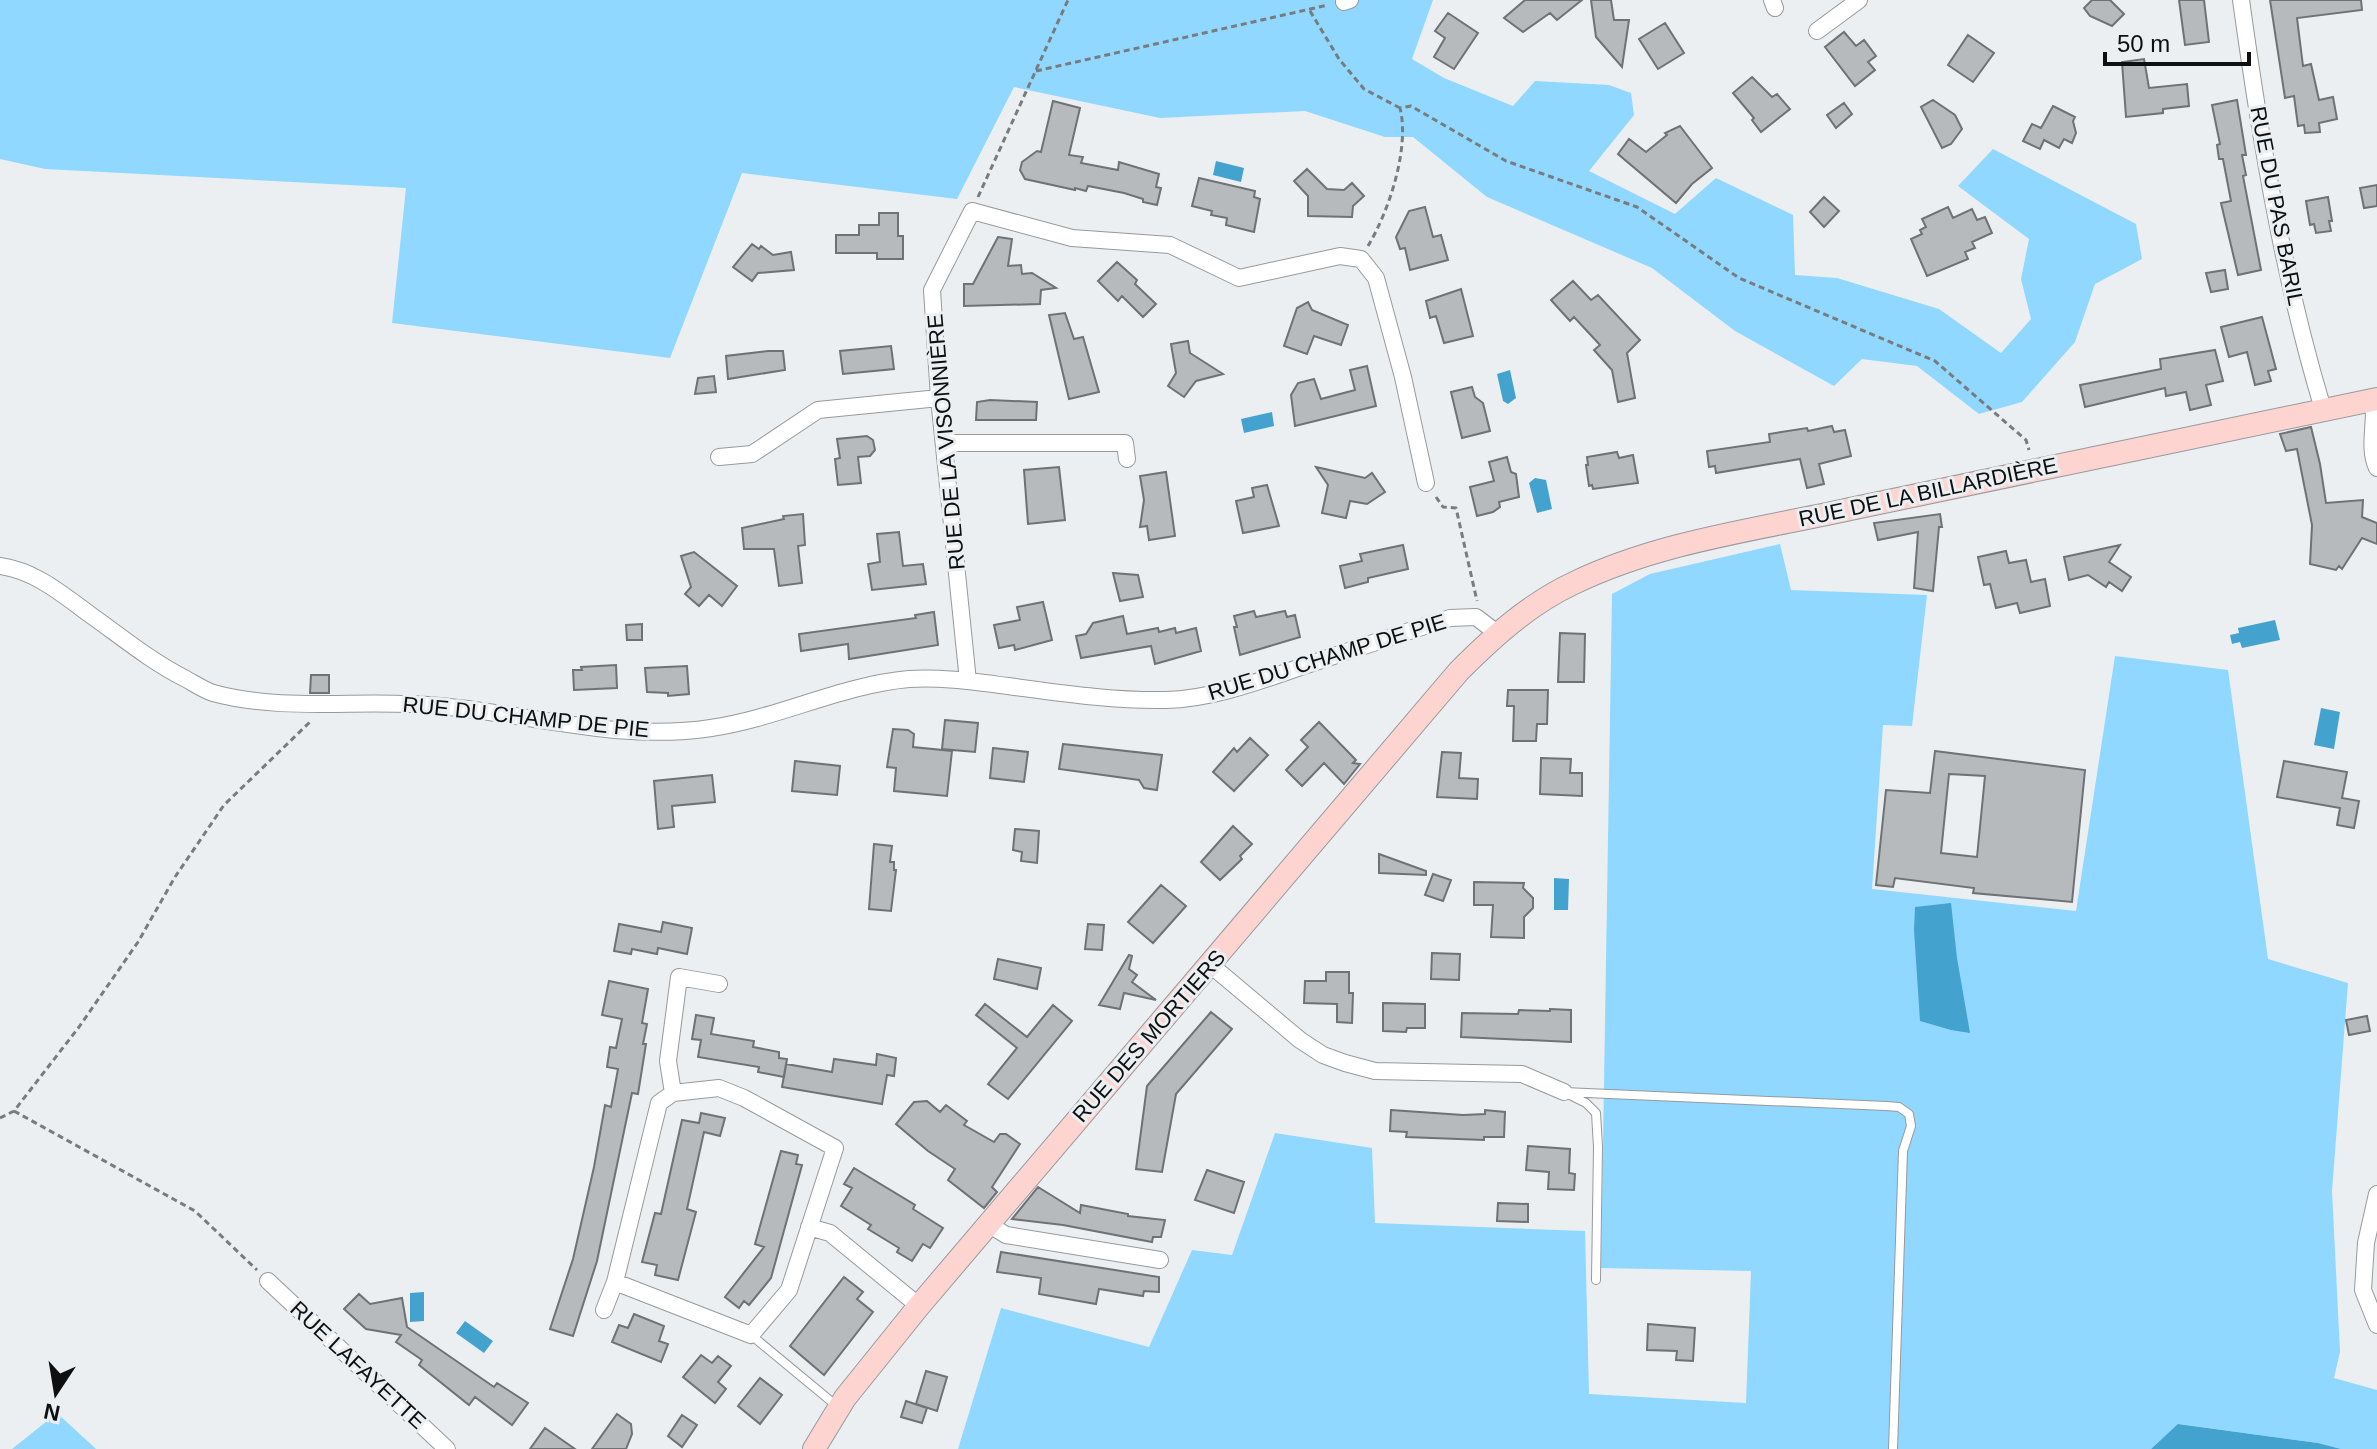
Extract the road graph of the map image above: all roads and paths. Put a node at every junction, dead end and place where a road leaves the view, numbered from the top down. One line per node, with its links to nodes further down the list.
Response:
1 (1068, 0): 7 (path)
2 (1859, 0): 6 (street)
3 (2241, 0): 13 (street, RUE DU PAS BARIL)
4 (1347, 1): 5 (path)
5 (1310, 9): 7 (path); 8 (path)
6 (1817, 31)
7 (1036, 71): 9 (path)
8 (1400, 108): 10 (path); 18 (path)
9 (972, 211): 10 (street); 11 (street, RUE DE LA VISONNIÈRE)
10 (1361, 259): 19 (street)
11 (939, 398): 14 (street, RUE DE LA VISONNIÈRE); 15 (street)
12 (2375, 399): 13 (street, RUE DE LA BILLARDIÈRE); 17 (street)
13 (2323, 409): 18 (street, RUE DE LA BILLARDIÈRE)
14 (945, 443): 16 (street); 23 (street, RUE DE LA VISONNIÈRE)
15 (719, 457)
16 (1127, 459)
17 (2377, 468)
18 (2035, 469): 22 (street, RUE DE LA BILLARDIÈRE)
19 (1426, 483): 21 (path)
20 (0, 566): 24 (street, RUE DU CHAMP DE PIE)
21 (1476, 617): 22 (street, RUE DU CHAMP DE PIE); 23 (street, RUE DU CHAMP DE PIE)
22 (1497, 633): 25 (street, RUE DES MORTIERS)
23 (968, 681): 24 (street, RUE DU CHAMP DE PIE)
24 (323, 705): 29 (path)
25 (1212, 963): 27 (street); 32 (street, RUE DES MORTIERS)
26 (719, 984): 28 (street)
27 (1564, 1092): 36 (lane); 46 (lane)
28 (673, 1093): 33 (street); 38 (street)
29 (14, 1111): 30 (path); 37 (path)
30 (0, 1118)
31 (2377, 1194): 34 (street)
32 (988, 1224): 35 (street); 39 (street, RUE DES MORTIERS)
33 (809, 1227): 39 (street); 42 (street)
34 (2372, 1240): 41 (street)
35 (1160, 1260)
36 (1596, 1280)
37 (268, 1281): 44 (street, RUE LAFAYETTE)
38 (615, 1282): 40 (street); 42 (street)
39 (919, 1306): 43 (street, RUE DES MORTIERS)
40 (604, 1310)
41 (2377, 1325)
42 (751, 1335): 43 (lane)
43 (839, 1408): 45 (street, RUE DES MORTIERS)
44 (447, 1449)
45 (814, 1449)
46 (1893, 1449)

